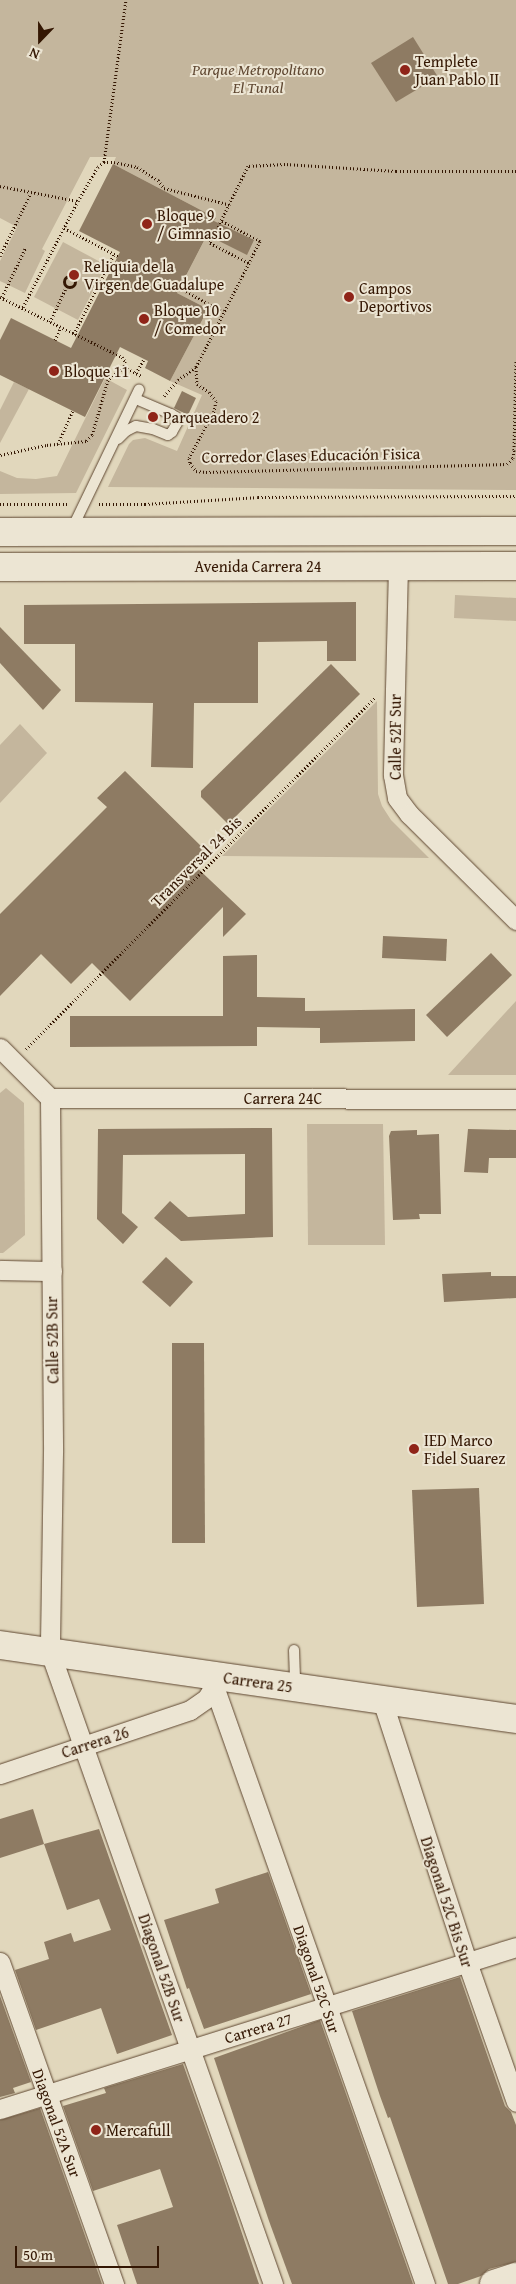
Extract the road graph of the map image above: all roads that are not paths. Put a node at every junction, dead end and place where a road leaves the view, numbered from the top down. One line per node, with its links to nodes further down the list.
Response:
1 (112, 445): 1 (lane); 4 (lane)
2 (516, 531): 4 (main road)
3 (0, 532): 4 (main road)
4 (70, 532)
5 (398, 566): 6 (main road, Avenida Carrera 24); 7 (main road, Avenida Carrera 24); 8 (street, Calle 52F Sur)
6 (516, 566)
7 (0, 567)
8 (516, 920)
9 (0, 1048): 10 (street)
10 (50, 1098): 11 (street, Carrera 24C); 13 (street, Calle 52B Sur)
11 (516, 1098)
12 (0, 1270): 13 (street)
13 (52, 1271): 16 (street, Calle 52B Sur)
14 (0, 1645): 16 (main road, Carrera 25)
15 (294, 1650): 18 (lane)
16 (50, 1652): 17 (main road, Carrera 25); 23 (street, Diagonal 52B Sur)
17 (212, 1681): 18 (main road, Carrera 25); 20 (street, Carrera 26); 21 (street, Diagonal 52C Sur)
18 (295, 1687): 19 (main road, Carrera 25)
19 (382, 1700): 22 (main road, Carrera 25); 27 (street, Diagonal 52C Bis Sur)
20 (190, 1710): 21 (street, Carrera 26); 23 (street, Carrera 26)
21 (224, 1716): 28 (street, Diagonal 52C Sur)
22 (516, 1718)
23 (84, 1746): 24 (street, Carrera 26); 29 (street, Diagonal 52B Sur)
24 (0, 1774)
25 (516, 1947): 27 (street, Carrera 27)
26 (0, 1962): 30 (street, Diagonal 52A Sur)
27 (467, 1962): 28 (street, Carrera 27); 31 (street, Diagonal 52C Bis Sur)
28 (327, 2006): 29 (street, Carrera 27); 36 (street, Diagonal 52C Sur)
29 (190, 2049): 30 (street, Carrera 27); 35 (street, Diagonal 52B Sur)
30 (46, 2094): 32 (street, Carrera 27); 34 (street, Diagonal 52A Sur)
31 (516, 2102)
32 (0, 2109)
33 (516, 2277): 37 (main road)
34 (114, 2284)
35 (273, 2284)
36 (424, 2284)
37 (494, 2284)

